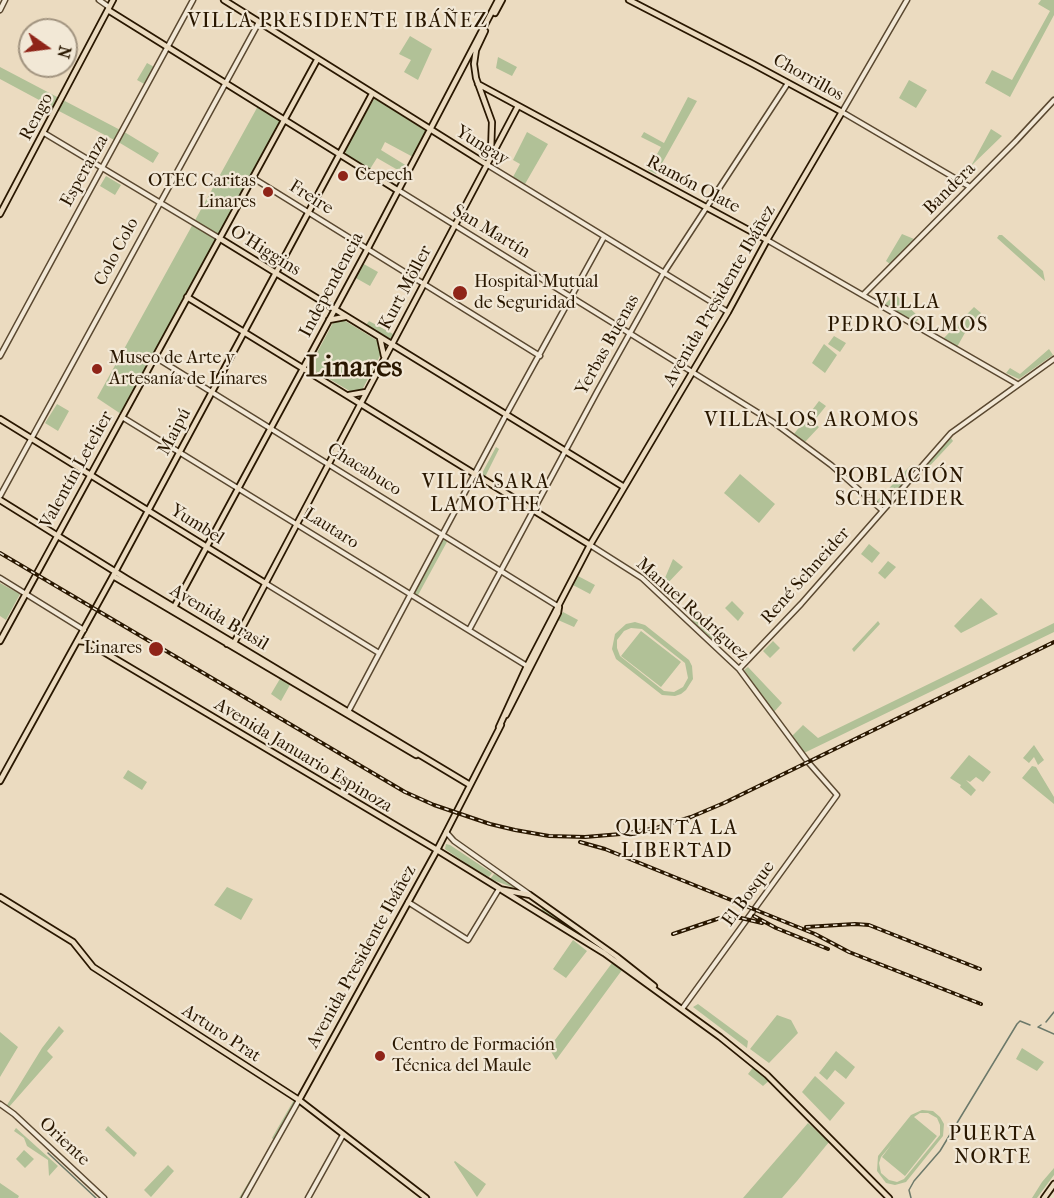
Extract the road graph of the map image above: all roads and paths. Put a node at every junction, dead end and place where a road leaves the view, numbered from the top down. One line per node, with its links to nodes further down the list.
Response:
1 (5, 0): 10 (street)
2 (99, 0): 9 (street, San Martín)
3 (112, 0): 9 (main road, Rengo)
4 (193, 0): 12 (street, Esperanza)
5 (224, 0): 11 (main road, Yungay)
6 (500, 0): 16 (main road); 22 (main road, Independencia)
7 (629, 0): 15 (main road, Chorrillos)
8 (907, 0): 20 (street, Avenida Presidente Ibáñez)
9 (108, 8): 12 (main road, San Martín); 24 (main road, Rengo)
10 (0, 10)
11 (259, 22): 13 (main road, Yungay); 14 (street, Colo Colo)
12 (168, 47): 14 (main road, San Martín); 31 (street, Esperanza)
13 (317, 60): 17 (main road, Yungay); 21 (main road, Valentín Letelier)
14 (225, 82): 21 (main road, San Martín); 35 (street, Colo Colo)
15 (788, 83): 20 (main road, Chorrillos); 36 (street, Yerbas Buenas)
16 (478, 84): 19 (main road, Ramón Olate); 26 (main road)
17 (372, 94): 23 (main road, Yungay); 27 (main road, Maipú)
18 (1054, 100): 33 (street, Bandera)
19 (518, 106): 29 (main road, Kurt Möller); 36 (main road, Ramón Olate)
20 (842, 112): 33 (street, Chorrillos); 42 (main road, Avenida Presidente Ibáñez)
21 (285, 120): 27 (main road, San Martín); 32 (main road, Valentín Letelier)
22 (435, 120): 23 (main road, Independencia); 25 (main road)
23 (430, 130): 25 (main road, Yungay); 34 (main road, Independencia)
24 (44, 133): 31 (street, O'Higgins); 38 (main road, Rengo)
25 (438, 135): 28 (main road, Yungay)
26 (492, 145): 28 (main road); 29 (main road)
27 (339, 154): 34 (main road, San Martín); 37 (main road, Maipú)
28 (475, 158): 30 (main road, Yungay)
29 (490, 158): 30 (main road, Kurt Möller)
30 (486, 164): 39 (main road, Kurt Möller); 40 (street, Yungay)
31 (102, 167): 35 (street, O'Higgins); 58 (street, Esperanza)
32 (253, 178): 37 (street, Freire); 41 (main road, Valentín Letelier)
33 (970, 187): 47 (street, Bandera)
34 (398, 190): 39 (street, San Martín); 43 (main road, Independencia)
35 (159, 202): 41 (street, O'Higgins); 76 (street, Colo Colo)
36 (706, 207): 42 (main road, Ramón Olate); 45 (street, Yerbas Buenas)
37 (308, 212): 43 (street, Freire); 44 (main road, Maipú)
38 (0, 214)
39 (454, 226): 46 (main road, Kurt Möller); 49 (street, San Martín)
40 (604, 237): 45 (street, Yungay); 49 (street)
41 (219, 238): 44 (main road, O'Higgins); 48 (main road, Valentín Letelier)
42 (767, 240): 47 (street, Ramón Olate); 51 (main road, Avenida Presidente Ibáñez)
43 (367, 250): 46 (street, Freire); 50 (main road, Independencia)
44 (276, 273): 50 (main road, O'Higgins); 54 (main road, Maipú)
45 (663, 274): 51 (street, Yungay); 55 (street, Yerbas Buenas)
46 (423, 284): 57 (main road, Kurt Möller); 61 (street, Freire)
47 (863, 295): 67 (street, Ramón Olate)
48 (187, 297): 54 (main road, Manuel Rodríguez); 59 (main road, Valentín Letelier)
49 (572, 297): 55 (street, San Martín); 61 (street)
50 (334, 310): 52 (main road, O'Higgins); 53 (main road, Independencia)
51 (728, 312): 65 (main road, Avenida Presidente Ibáñez)
52 (345, 317): 53 (main road); 56 (main road, O'Higgins)
53 (329, 320): 60 (main road, Independencia)
54 (244, 332): 64 (main road, Manuel Rodríguez); 68 (main road, Maipú)
55 (630, 333): 65 (street, San Martín); 77 (street, Yerbas Buenas)
56 (380, 338): 57 (main road, O'Higgins); 63 (main road)
57 (391, 344): 63 (main road, Kurt Möller); 72 (main road, O'Higgins)
58 (0, 356)
59 (154, 356): 68 (street, Chacabuco); 73 (main road, Valentín Letelier)
60 (310, 356): 64 (main road, Independencia); 66 (main road)
61 (540, 356): 72 (street)
62 (1054, 358): 67 (street, René Schneider)
63 (384, 359): 69 (main road, Kurt Möller)
64 (303, 369): 66 (main road, Manuel Rodríguez); 75 (main road, Independencia)
65 (692, 371): 82 (main road, Avenida Presidente Ibáñez); 85 (street, San Martín)
66 (313, 375): 70 (main road, Manuel Rodríguez)
67 (1017, 384): 85 (street, René Schneider)
68 (212, 392): 75 (street, Chacabuco); 78 (main road, Maipú)
69 (366, 392): 70 (main road); 71 (main road, Kurt Möller)
70 (346, 395): 71 (main road, Manuel Rodríguez)
71 (360, 404): 79 (main road, Kurt Möller); 80 (main road, Manuel Rodríguez)
72 (506, 415): 77 (main road, O'Higgins); 80 (street)
73 (122, 417): 78 (street, Lautaro); 81 (main road, Valentín Letelier)
74 (0, 419): 76 (main road, Yumbel)
75 (271, 428): 79 (street, Chacabuco); 83 (main road, Independencia)
76 (32, 439): 81 (main road, Yumbel); 84 (street, Colo Colo)
77 (565, 451): 82 (main road, O'Higgins); 87 (street, Yerbas Buenas)
78 (180, 452): 83 (street, Lautaro); 86 (main road, Maipú)
79 (328, 464): 88 (main road, Kurt Möller); 90 (street, Chacabuco)
80 (475, 474): 87 (main road, Manuel Rodríguez); 90 (street)
81 (90, 475): 86 (main road, Yumbel); 89 (main road, Valentín Letelier)
82 (624, 487): 91 (main road, Avenida Presidente Ibáñez)
83 (238, 488): 88 (street, Lautaro); 92 (main road, Independencia)
84 (0, 498): 89 (main road, Avenida Brasil)
85 (882, 510): 110 (street, René Schneider)
86 (148, 511): 92 (main road, Yumbel); 94 (main road, Maipú)
87 (533, 511): 91 (main road, Manuel Rodríguez); 93 (street, Yerbas Buenas)
88 (297, 524): 96 (main road, Kurt Möller); 98 (street, Lautaro)
89 (57, 535): 94 (main road, Avenida Brasil); 97 (main road, Valentín Letelier)
90 (442, 535): 93 (street, Chacabuco); 98 (street)
91 (590, 545): 99 (main road, Avenida Presidente Ibáñez); 110 (street, Manuel Rodríguez)
92 (207, 547): 96 (main road, Yumbel); 100 (main road, Independencia)
93 (502, 570): 99 (street, Chacabuco); 102 (street, Yerbas Buenas)
94 (115, 574): 100 (main road, Avenida Brasil); 101 (main road, Maipú)
95 (0, 578): 97 (street)
96 (265, 583): 105 (main road, Kurt Möller); 108 (street, Yumbel)
97 (25, 594): 101 (street); 103 (main road, Valentín Letelier)
98 (411, 594): 102 (street, Lautaro); 108 (street)
99 (559, 607): 109 (main road, Avenida Presidente Ibáñez)
100 (173, 609): 105 (main road, Avenida Brasil); 106 (main road, Avenida Brasil)
101 (84, 630): 104 (main road, Maipú); 107 (main road, Avenida Januario Espinoza)
102 (469, 630): 109 (street, Lautaro)
103 (0, 640)
104 (78, 641): 107 (main road, Avenida Januario Espinoza); 112 (main road, Maipú)
105 (234, 643): 106 (main road); 111 (main road, Avenida Brasil)
106 (227, 644): 111 (main road, Avenida Brasil)
107 (93, 646): 116 (main road, Avenida Januario Espinoza)
108 (379, 653): 111 (street)
109 (529, 667): 113 (main road, Avenida Presidente Ibáñez)
110 (739, 669): 114 (street, Manuel Rodríguez)
111 (347, 713): 113 (main road, Avenida Brasil)
112 (0, 781)
113 (470, 785): 115 (main road, Avenida Presidente Ibáñez)
114 (837, 795): 122 (street, El Bosque)
115 (446, 832): 116 (main road, Avenida Presidente Ibáñez); 118 (street)
116 (437, 850): 117 (main road, Avenida Januario Espinoza); 120 (main road, Avenida Presidente Ibáñez)
117 (499, 889): 118 (main road, Avenida Januario Espinoza); 120 (street); 121 (main road, Avenida Januario Espinoza)
118 (530, 895): 121 (main road, Avenida Januario Espinoza)
119 (0, 897): 123 (main road, Arturo Prat)
120 (408, 902): 123 (main road, Avenida Presidente Ibáñez)
121 (668, 999): 122 (main road, Avenida Januario Espinoza)
122 (682, 1009): 131 (main road, Avenida Januario Espinoza)
123 (299, 1100): 125 (main road, Arturo Prat); 128 (street, Avenida Presidente Ibáñez)
124 (2, 1105): 127 (street, Oriente)
125 (343, 1135): 129 (street); 130 (main road, Arturo Prat)
126 (1054, 1184): 132 (main road)
127 (104, 1198)
128 (244, 1198)
129 (308, 1198)
130 (426, 1198)
131 (889, 1198)
132 (1044, 1198)

